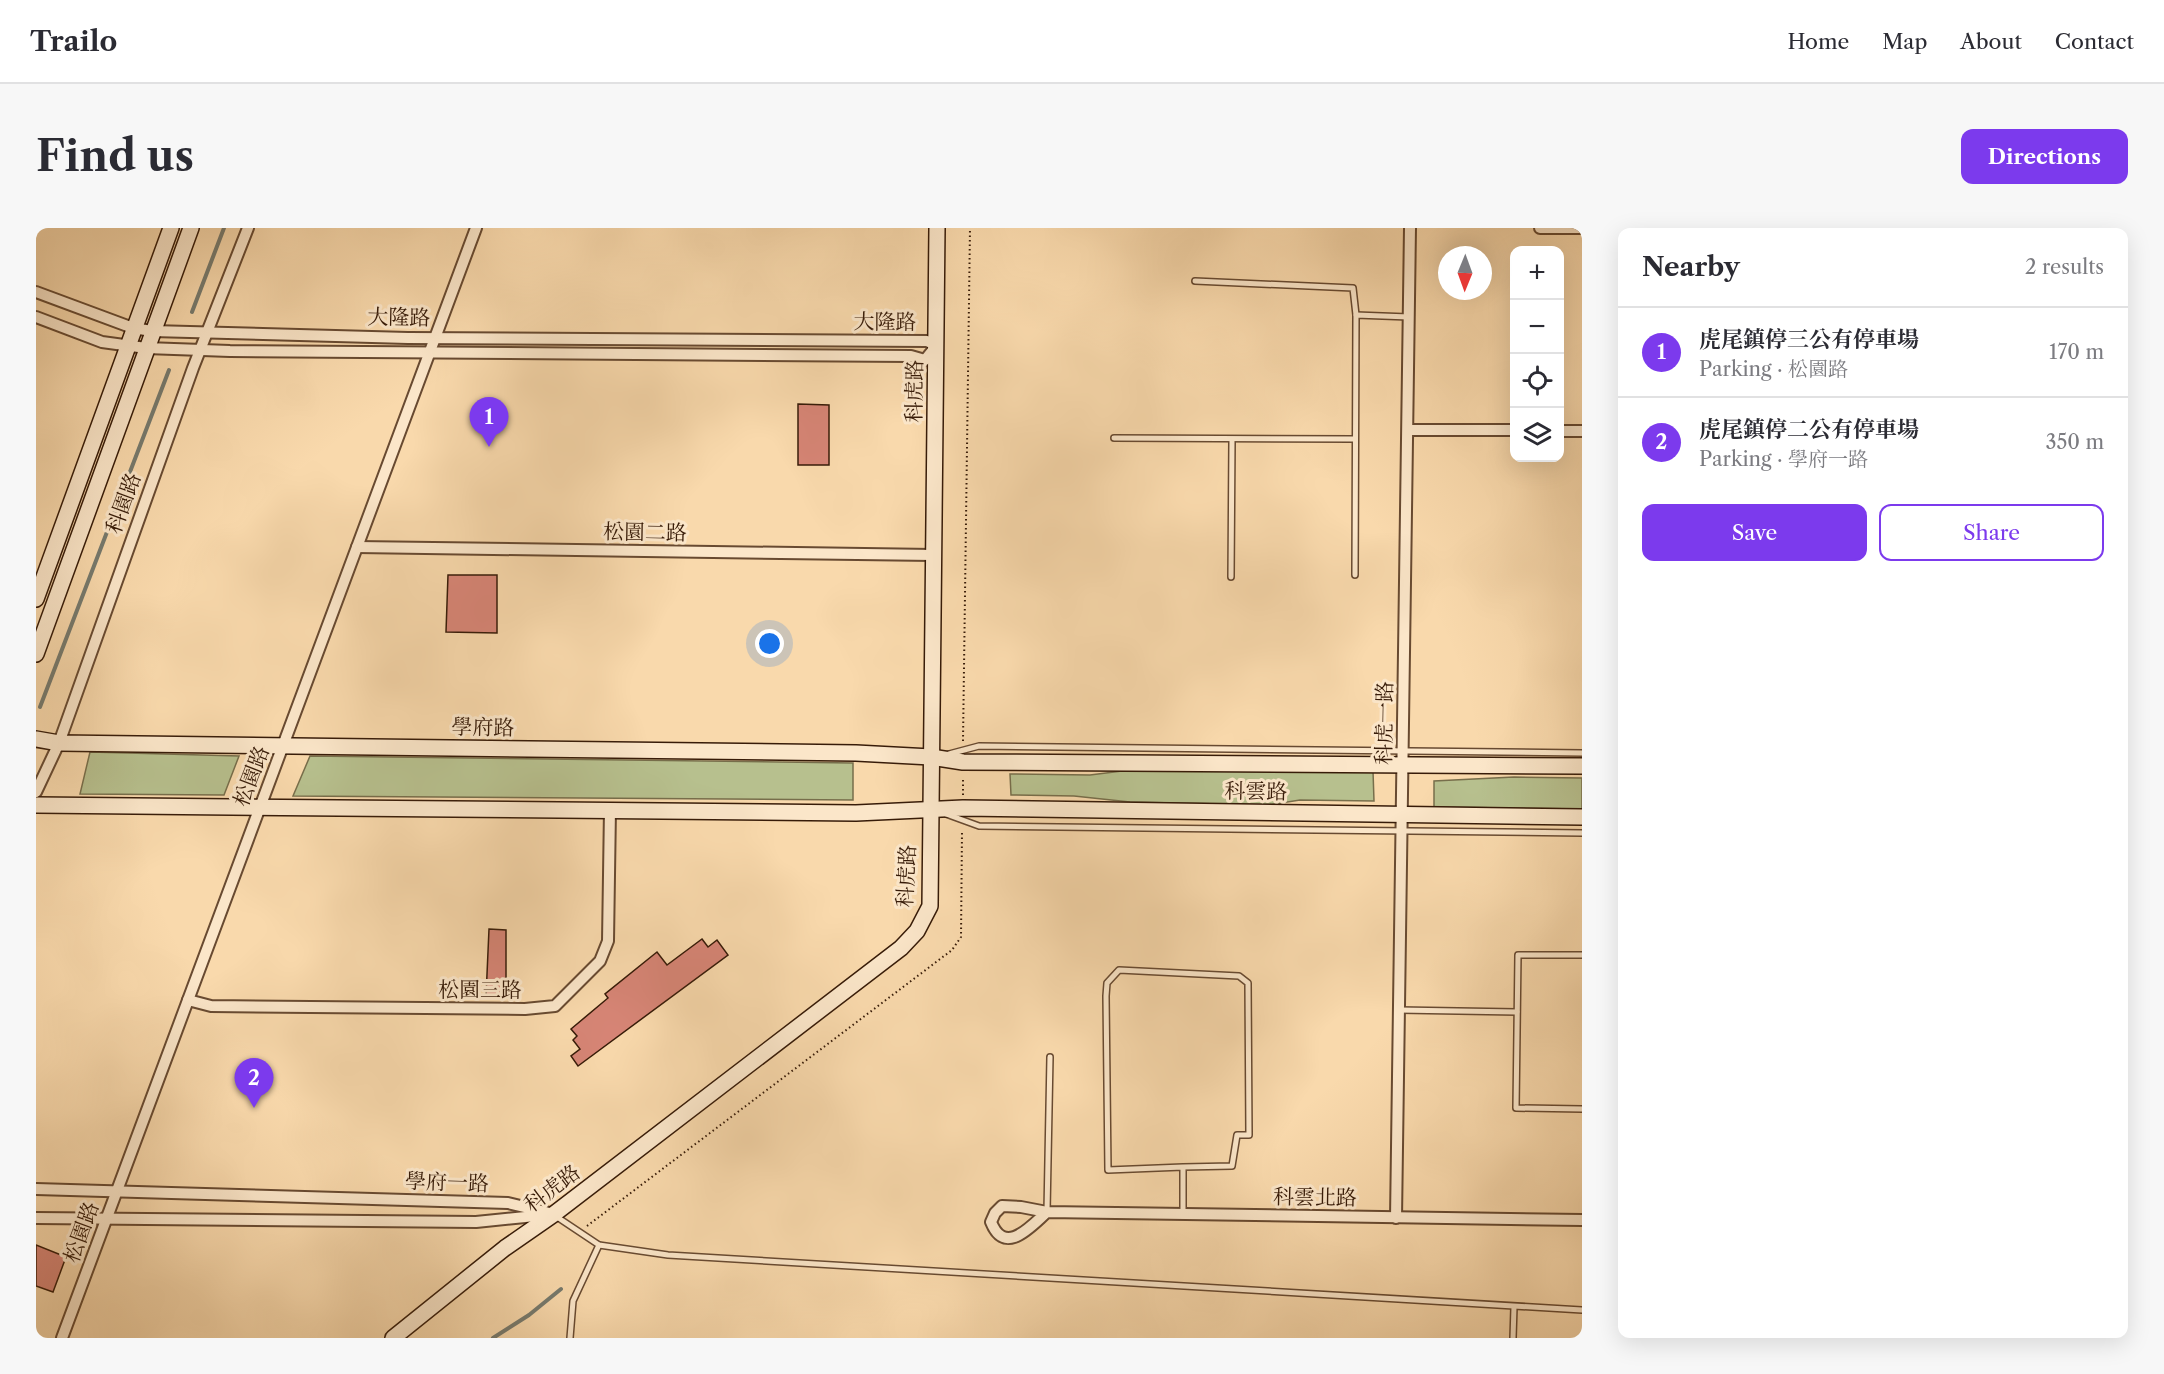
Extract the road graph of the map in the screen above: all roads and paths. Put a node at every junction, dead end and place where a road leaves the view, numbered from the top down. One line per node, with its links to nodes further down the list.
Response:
1 (171, 228): 15 (street)
2 (191, 228): 16 (street, 科園路)
3 (249, 228): 17 (street, 科園路)
4 (476, 228): 18 (street, 松園路)
5 (937, 228): 20 (street, 科虎路)
6 (970, 228): 42 (path)
7 (1410, 228): 13 (street, 科虎一路)
8 (1540, 228): 9 (street)
9 (1582, 228)
10 (1196, 280): 12 (lane)
11 (36, 292): 15 (street, 大隆路)
12 (1356, 315): 13 (lane); 29 (lane)
13 (1409, 316): 24 (street, 科虎一路)
14 (36, 317): 19 (street, 大隆路)
15 (133, 328): 16 (street, 大隆路); 19 (street)
16 (152, 331): 17 (street, 大隆路); 21 (street, 科園路)
17 (209, 333): 18 (street, 大隆路); 22 (street, 科園路)
18 (435, 337): 20 (street, 大隆路); 23 (street, 松園路)
19 (128, 346): 21 (street, 大隆路); 35 (street)
20 (936, 346): 23 (street, 大隆路); 32 (street, 科虎路)
21 (146, 348): 22 (street, 大隆路); 36 (street, 科園路)
22 (201, 350): 23 (street, 大隆路); 38 (street, 科園路)
23 (430, 351): 31 (street, 松園路)
24 (1408, 430): 25 (street); 43 (street, 科虎一路)
25 (1510, 430)
26 (1564, 430): 27 (street)
27 (1582, 431)
28 (1114, 438): 30 (lane)
29 (1354, 439): 30 (lane); 33 (lane)
30 (1232, 440): 34 (lane)
31 (357, 547): 32 (street, 松園二路); 39 (street, 松園路)
32 (933, 555): 41 (street, 科虎路)
33 (1355, 575)
34 (1231, 577)
35 (36, 599)
36 (36, 654)
37 (36, 739): 38 (street, 學府路)
38 (59, 743): 39 (street, 學府路); 45 (street, 科園路)
39 (283, 746): 41 (street, 學府路); 47 (street, 松園路)
40 (1582, 753): 43 (lane)
41 (931, 757): 42 (street, 科雲路); 49 (street, 科虎路)
42 (963, 757): 43 (street, 科雲路); 50 (path)
43 (1403, 758): 44 (street, 科雲路); 52 (street, 科虎一路)
44 (1582, 766)
45 (36, 792)
46 (36, 805): 47 (street)
47 (260, 807): 48 (street); 55 (street, 松園路)
48 (610, 809): 49 (street); 55 (street, 松園三路)
49 (930, 810): 50 (street, 科雲路); 64 (street, 科虎路)
50 (962, 814): 52 (street, 科雲路); 70 (path)
51 (1582, 818): 52 (street, 科雲路)
52 (1402, 822): 53 (lane); 56 (street, 科虎一路)
53 (1582, 833)
54 (1582, 955): 57 (lane)
55 (188, 1000): 62 (street, 松園路)
56 (1399, 1010): 57 (lane); 67 (street, 科虎一路)
57 (1517, 1012): 59 (lane)
58 (1050, 1057): 63 (lane)
59 (1582, 1108)
60 (1183, 1167): 60 (lane); 65 (lane)
61 (36, 1189): 62 (street, 學府一路)
62 (117, 1190): 64 (street, 學府一路); 68 (street, 松園路)
63 (1047, 1212): 63 (street, 科雲北路); 65 (street, 科雲北路)
64 (554, 1214): 68 (street, 學府一路); 70 (lane); 75 (street, 科虎路)
65 (1183, 1215): 67 (street, 科雲北路)
66 (36, 1218): 68 (street, 學府一路)
67 (1396, 1218): 69 (street, 科雲北路)
68 (106, 1220): 74 (street, 松園路)
69 (1582, 1220)
70 (580, 1232): 71 (lane)
71 (599, 1245): 72 (lane); 76 (lane)
72 (1515, 1306): 73 (lane); 77 (lane)
73 (1582, 1310)
74 (62, 1338)
75 (393, 1338)
76 (570, 1338)
77 (1512, 1338)

